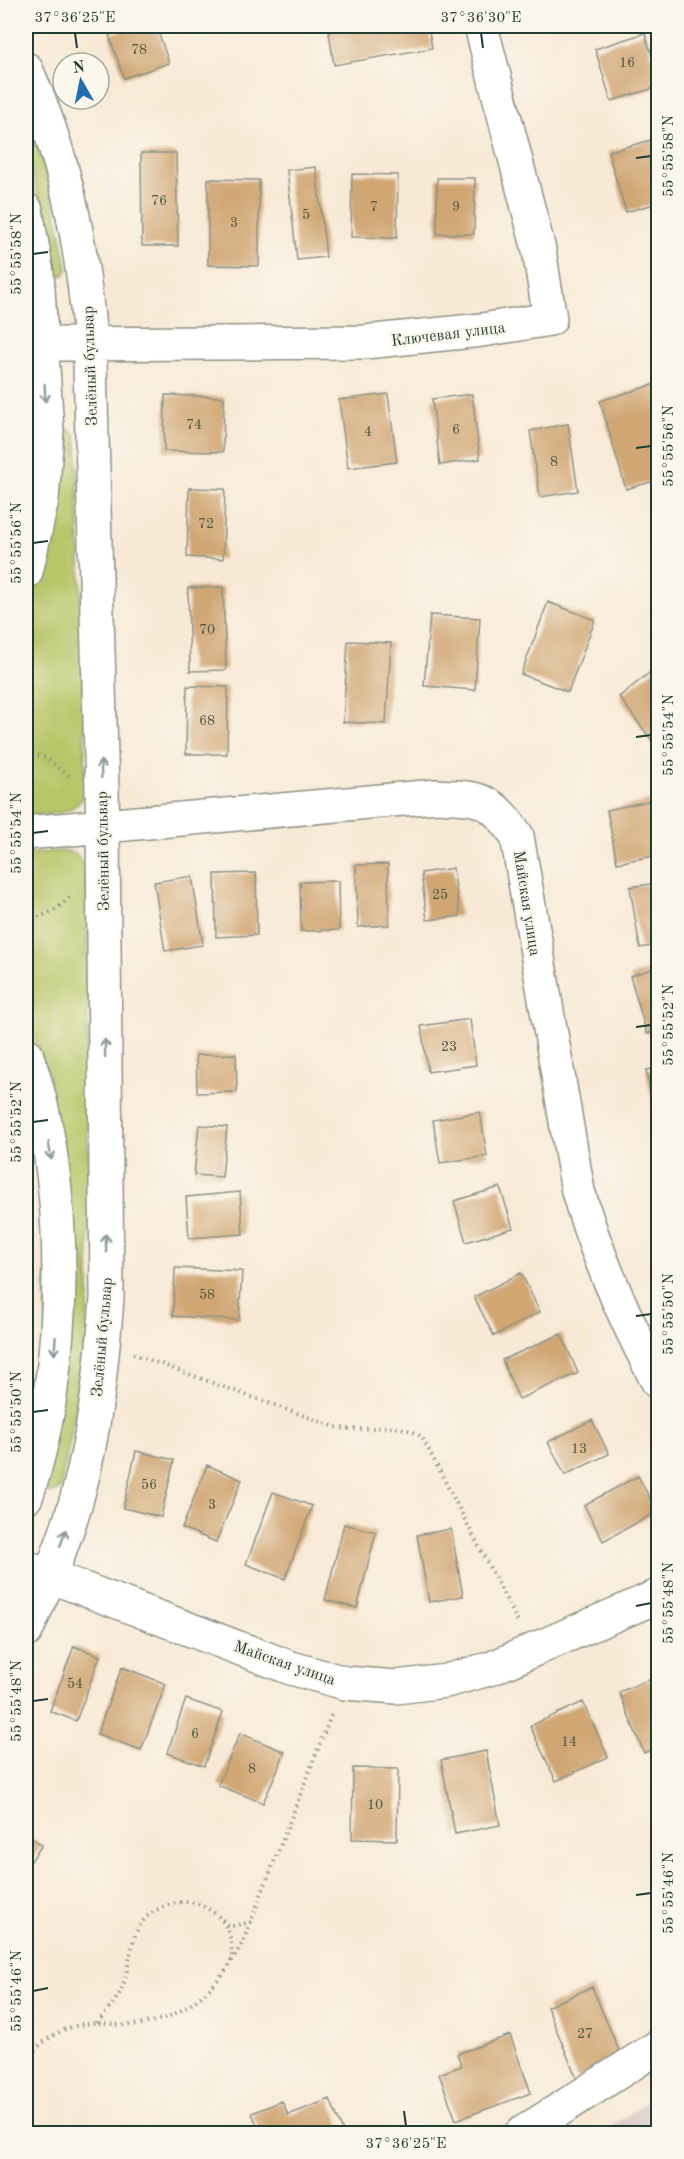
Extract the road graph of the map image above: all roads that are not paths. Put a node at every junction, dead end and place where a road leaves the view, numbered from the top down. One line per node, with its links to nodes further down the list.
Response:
1 (481, 26): 5 (street, Ключевая улица)
2 (26, 69): 5 (street, Зелёный бульвар)
3 (26, 210): 4 (street)
4 (43, 344): 5 (street, Ключевая улица); 6 (street, one-way to 6)
5 (89, 344): 7 (street, Зелёный бульвар, one-way to 5)
6 (26, 572)
7 (103, 827): 8 (street, Майская улица); 10 (street, Майская улица); 12 (street, Зелёный бульвар, one-way to 7)
8 (26, 833)
9 (26, 1054): 11 (street, one-way to 11)
10 (658, 1382)
11 (26, 1497)
12 (38, 1572): 13 (street, Майская улица); 14 (street, Зелёный бульвар)
13 (658, 1596)
14 (26, 1631)
15 (658, 2047): 16 (street)
16 (521, 2133)

